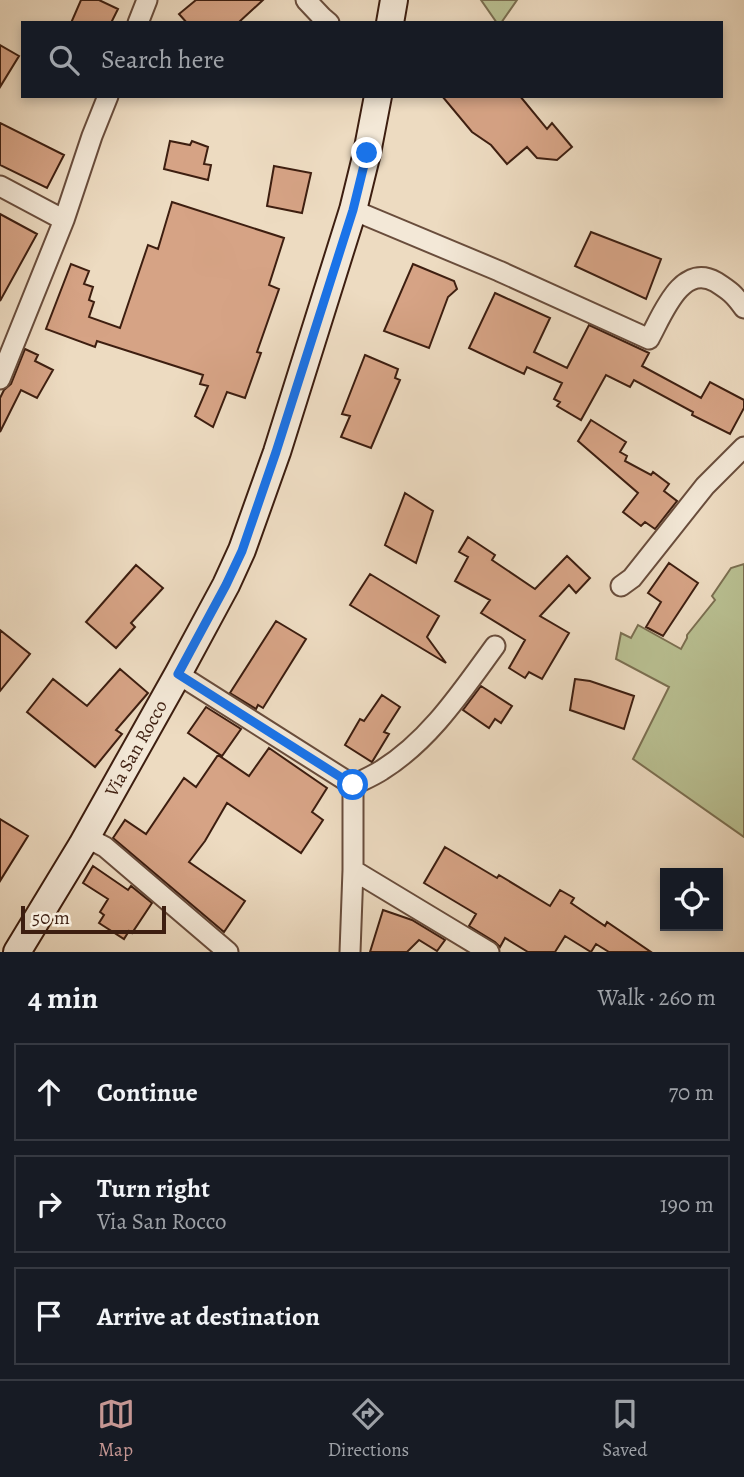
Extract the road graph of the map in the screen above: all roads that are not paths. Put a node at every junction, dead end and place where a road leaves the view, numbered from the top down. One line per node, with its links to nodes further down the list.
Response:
1 (147, 0): 4 (street)
2 (306, 0): 5 (street)
3 (394, 0): 6 (street)
4 (139, 21)
5 (326, 21)
6 (390, 21)
7 (107, 98): 11 (street)
8 (377, 98): 10 (street, Via San Rocco)
9 (0, 186): 11 (street)
10 (353, 210): 12 (street); 17 (street, Via San Rocco)
11 (64, 220): 13 (street)
12 (744, 308)
13 (0, 379)
14 (744, 447): 15 (street)
15 (621, 586)
16 (495, 646): 18 (street)
17 (178, 674): 18 (street); 19 (street, Via San Rocco)
18 (353, 785): 20 (street)
19 (86, 837): 21 (street, Via San Rocco); 22 (street)
20 (353, 870): 23 (street); 24 (street)
21 (17, 952)
22 (229, 952)
23 (350, 952)
24 (489, 952)

